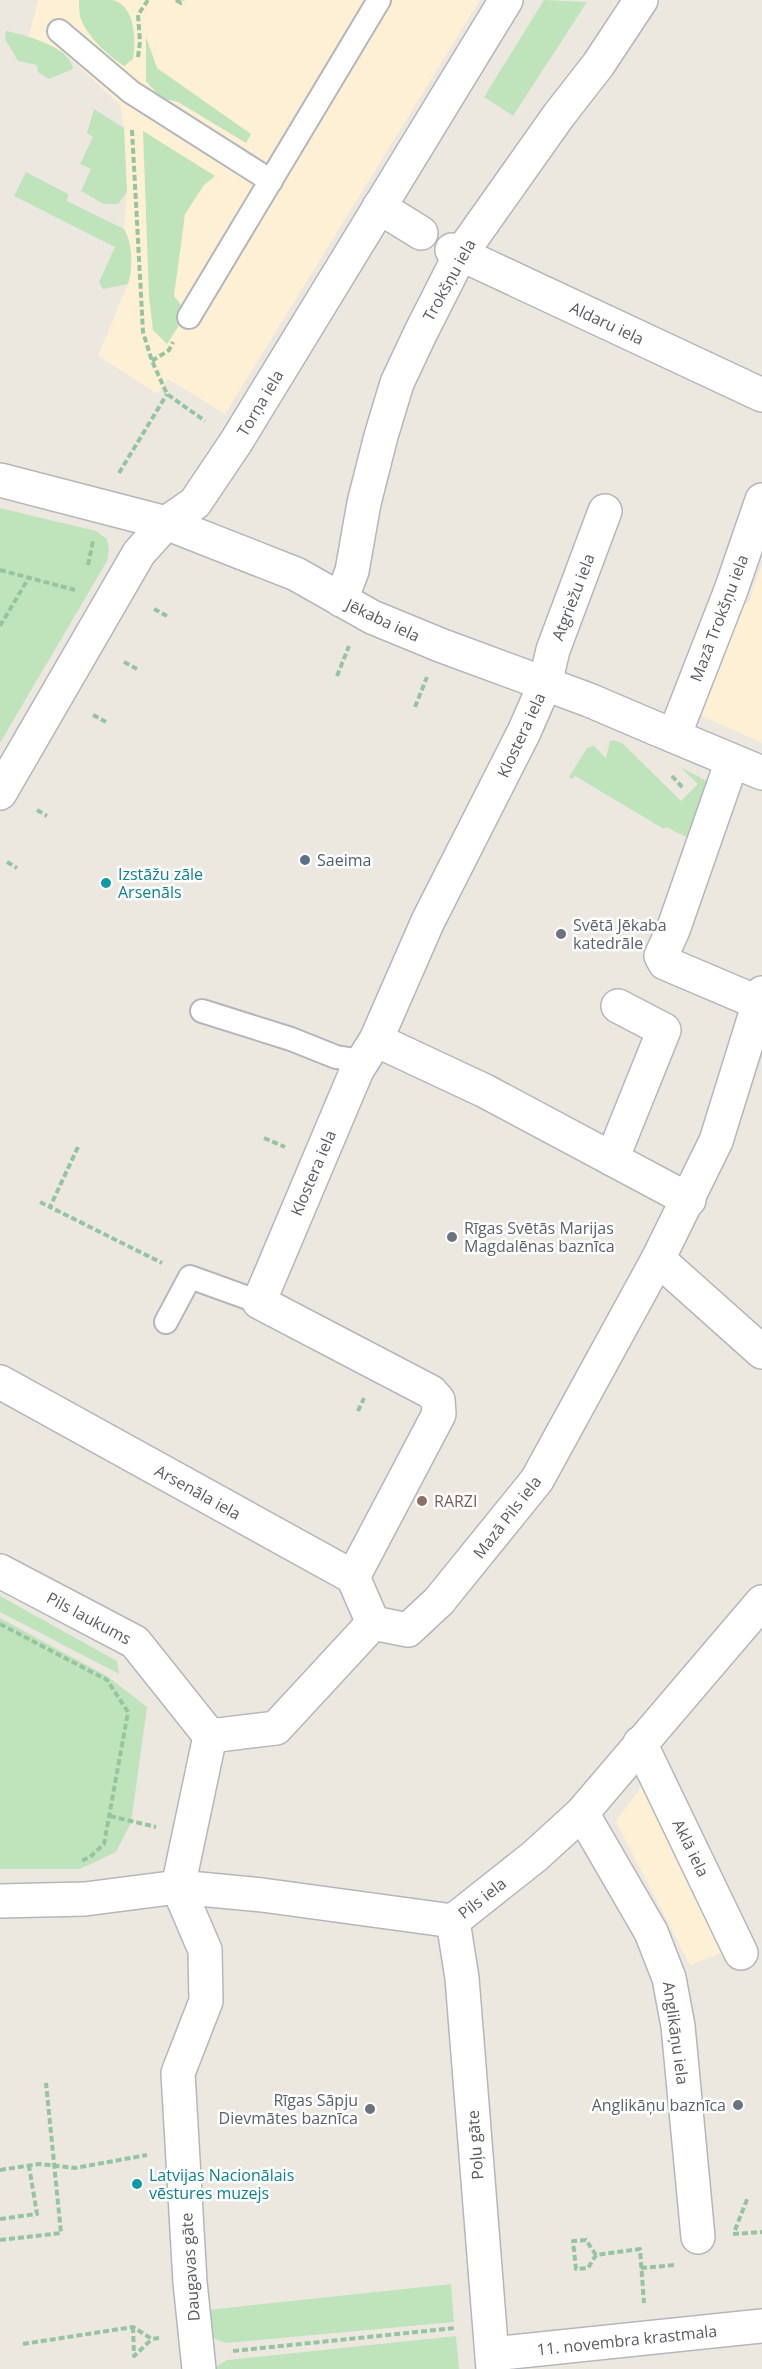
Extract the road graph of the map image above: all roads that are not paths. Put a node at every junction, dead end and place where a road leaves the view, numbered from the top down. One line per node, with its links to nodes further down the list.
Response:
1 (379, 0): 5 (lane)
2 (506, 0): 6 (street, Torņa iela)
3 (641, 0): 8 (street, Trokšņu iela)
4 (59, 31): 5 (lane)
5 (271, 181): 9 (lane)
6 (379, 207): 7 (street); 14 (street, Torņa iela)
7 (421, 232)
8 (456, 253): 10 (street, Aldaru iela); 15 (street, Trokšņu iela)
9 (189, 317)
10 (762, 395)
11 (0, 480): 14 (street, Jēkaba iela)
12 (762, 500): 17 (street, Mazā Trokšņu iela)
13 (605, 512): 16 (street, Atgriežu iela)
14 (166, 523): 15 (street, Jēkaba iela); 20 (street, Torņa iela)
15 (341, 600): 16 (street, Jēkaba iela)
16 (545, 684): 17 (street, Jēkaba iela); 24 (street, Klostera iela)
17 (665, 732): 18 (street, Jēkaba iela)
18 (732, 760): 19 (street, Jēkaba iela); 21 (street)
19 (762, 773)
20 (0, 793)
21 (761, 998): 26 (street, Mazā Pils iela)
22 (618, 1006): 25 (street)
23 (202, 1011): 24 (lane)
24 (365, 1057): 25 (street); 28 (street, Klostera iela)
25 (612, 1159): 26 (street)
26 (689, 1200): 27 (street, Mazā Pils iela)
27 (658, 1259): 30 (street); 35 (street, Mazā Pils iela)
28 (259, 1302): 29 (lane); 33 (street)
29 (166, 1322)
30 (762, 1352)
31 (0, 1382): 33 (street, Arsenāla iela)
32 (0, 1571): 36 (street, Pils laukums)
33 (353, 1577): 35 (street)
34 (762, 1602): 37 (street, Pils iela)
35 (373, 1623): 36 (street)
36 (210, 1736): 39 (street)
37 (640, 1743): 38 (street, Pils iela); 42 (street, Aklā iela)
38 (582, 1813): 41 (street, Pils iela); 43 (street, Anglikāņu iela)
39 (178, 1887): 40 (street, Pils iela); 41 (street, Pils iela); 46 (street, Daugavas gāte)
40 (0, 1901)
41 (453, 1921): 45 (street, Poļu gāte)
42 (741, 1953)
43 (698, 2237)
44 (762, 2326): 45 (street, 11. novembra krastmala)
45 (491, 2349)
46 (198, 2362)

